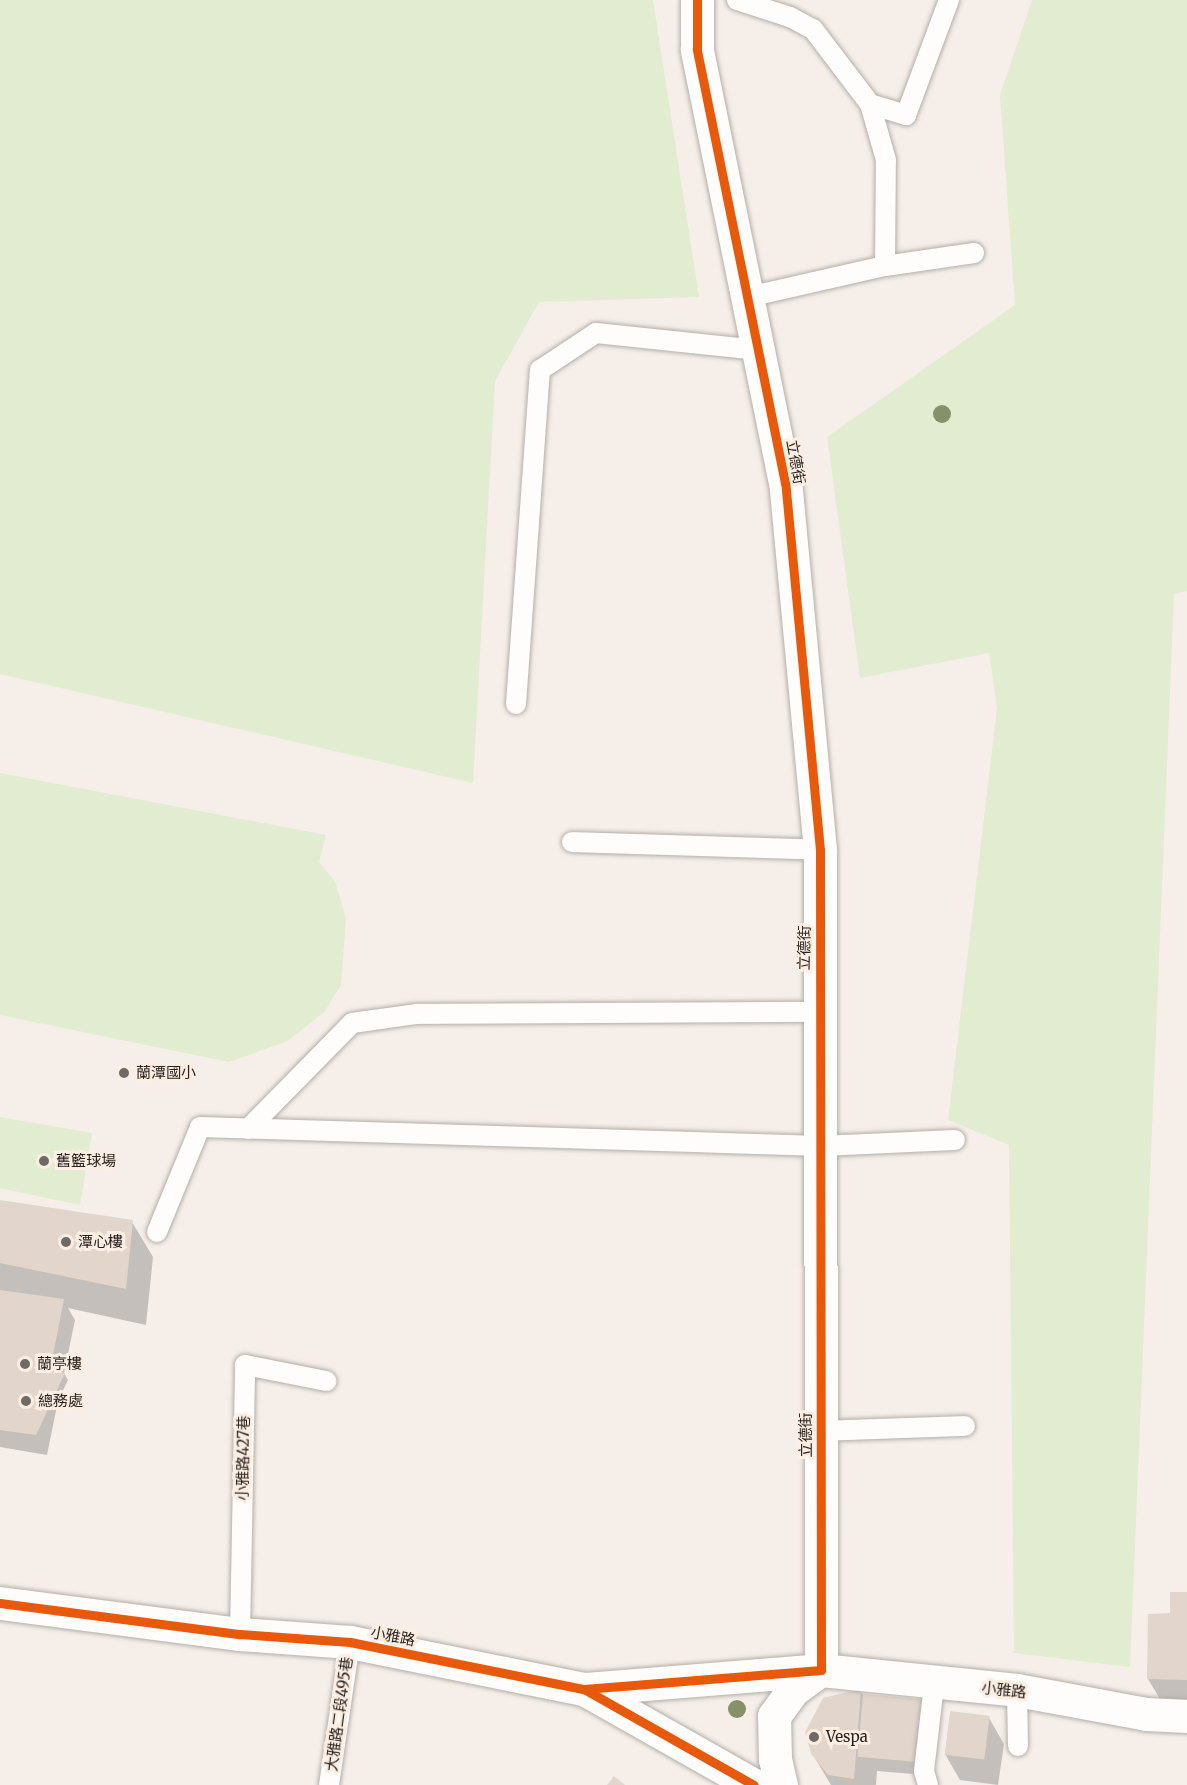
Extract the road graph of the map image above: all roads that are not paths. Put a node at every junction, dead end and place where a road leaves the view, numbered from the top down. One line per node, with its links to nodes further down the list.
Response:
1 (697, 0): 7 (street, 立德街)
2 (737, 0): 4 (lane)
3 (949, 0): 4 (lane)
4 (870, 104): 6 (lane)
5 (975, 253): 6 (lane)
6 (885, 266): 7 (lane)
7 (748, 297): 8 (street, 立德街)
8 (758, 350): 9 (lane); 11 (street, 立德街)
9 (516, 704)
10 (572, 842): 11 (lane)
11 (820, 850): 12 (street, 立德街)
12 (818, 1012): 13 (lane); 15 (street, 立德街)
13 (248, 1129): 15 (lane); 16 (lane)
14 (956, 1140): 15 (lane)
15 (821, 1146): 19 (street, 立德街)
16 (157, 1232)
17 (326, 1381): 21 (lane, 小雅路427巷)
18 (965, 1426): 19 (lane)
19 (821, 1431): 23 (street, 立德街)
20 (0, 1604): 21 (street, 小雅路)
21 (240, 1634): 22 (street, 小雅路)
22 (350, 1642): 25 (street, 小雅路); 29 (lane, 大雅路二段495巷)
23 (821, 1670): 24 (street, 小雅路); 25 (street); 31 (street)
24 (934, 1684): 26 (street, 小雅路); 32 (lane)
25 (584, 1689): 30 (street, 小雅路)
26 (1017, 1690): 27 (street, 小雅路); 28 (lane)
27 (1187, 1716)
28 (1018, 1746)
29 (329, 1785)
30 (754, 1785)
31 (781, 1785)
32 (928, 1785)

